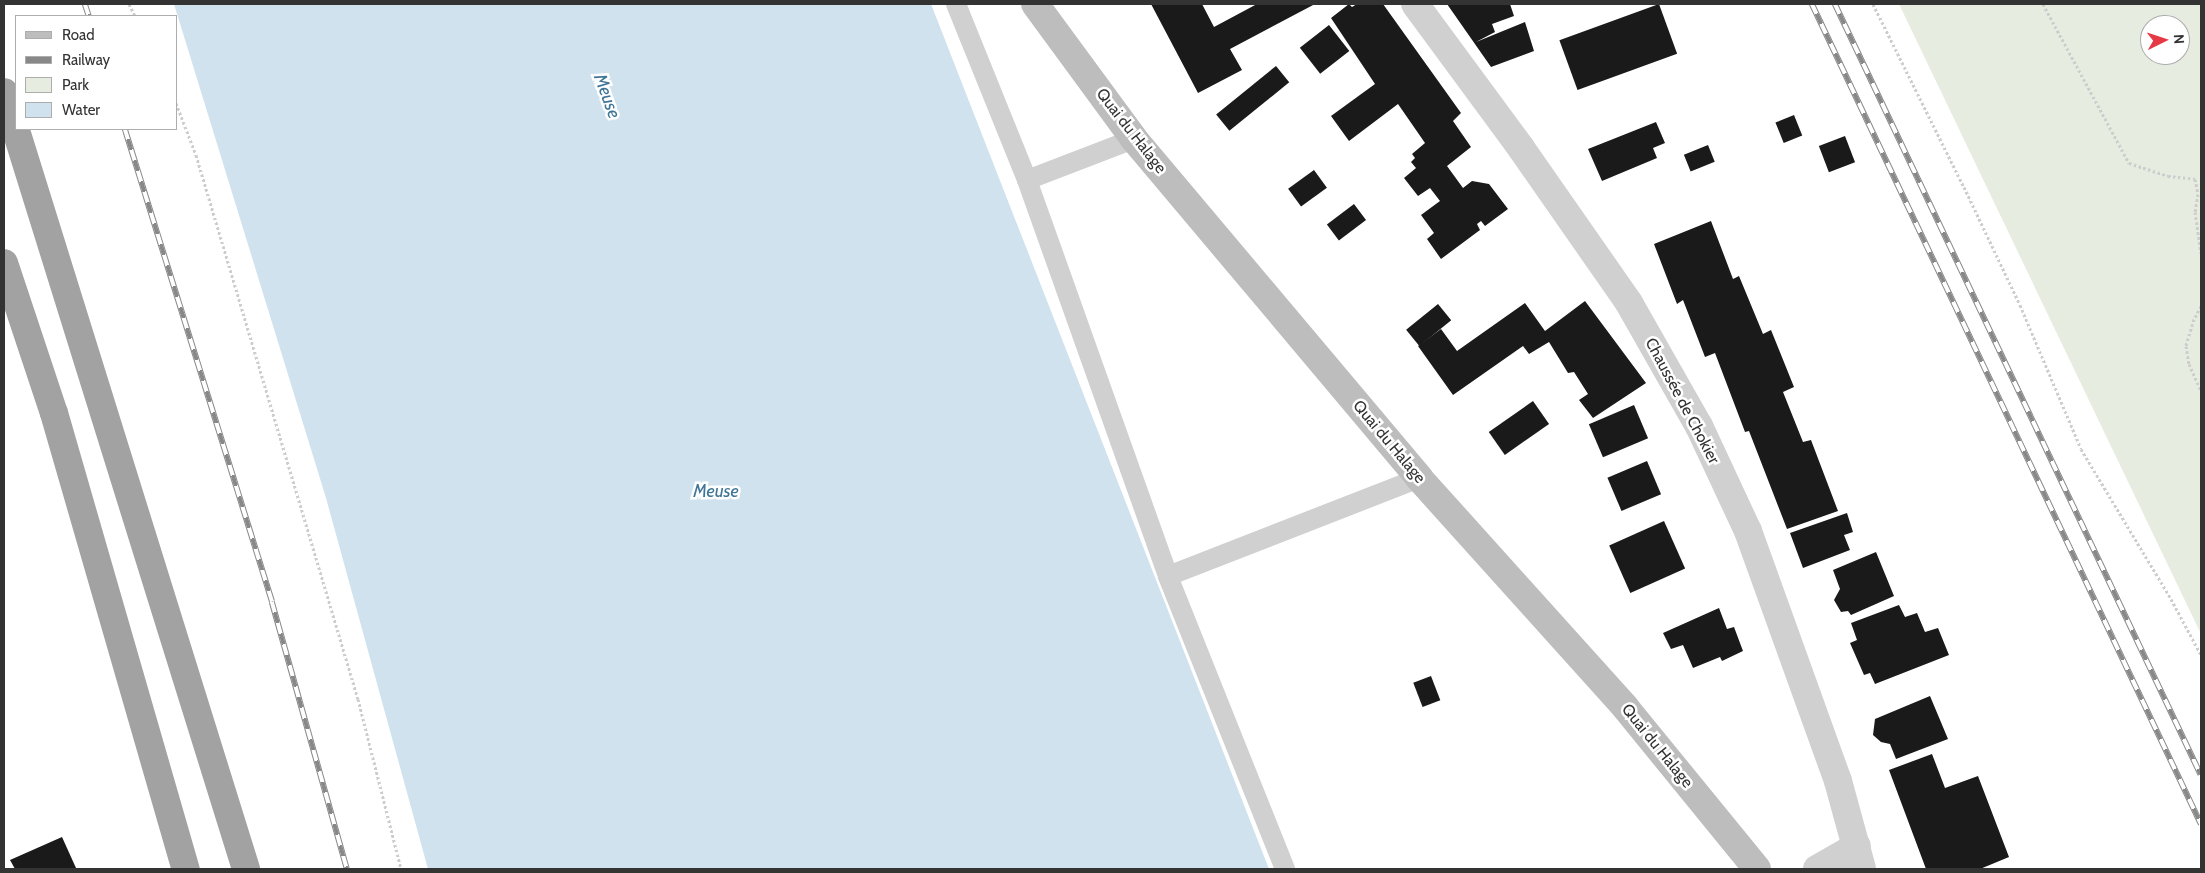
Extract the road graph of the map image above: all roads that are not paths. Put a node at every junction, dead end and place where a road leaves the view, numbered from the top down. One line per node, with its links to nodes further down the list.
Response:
1 (956, 4): 8 (lane)
2 (1036, 4): 7 (main road, Quai du Halage)
3 (1415, 4): 12 (street, Chaussée de Chokier)
4 (4, 92): 5 (highway)
5 (15, 127)
6 (16, 130): 14 (highway)
7 (1134, 139): 8 (lane); 10 (main road, Quai du Halage)
8 (1027, 180): 11 (lane)
9 (4, 263): 13 (highway)
10 (1419, 478): 11 (lane); 16 (main road, Quai du Halage)
11 (1168, 576): 15 (lane)
12 (1860, 858): 17 (street, Chaussée de Chokier)
13 (186, 869)
14 (246, 869)
15 (1285, 869)
16 (1757, 869)
17 (1818, 869)

